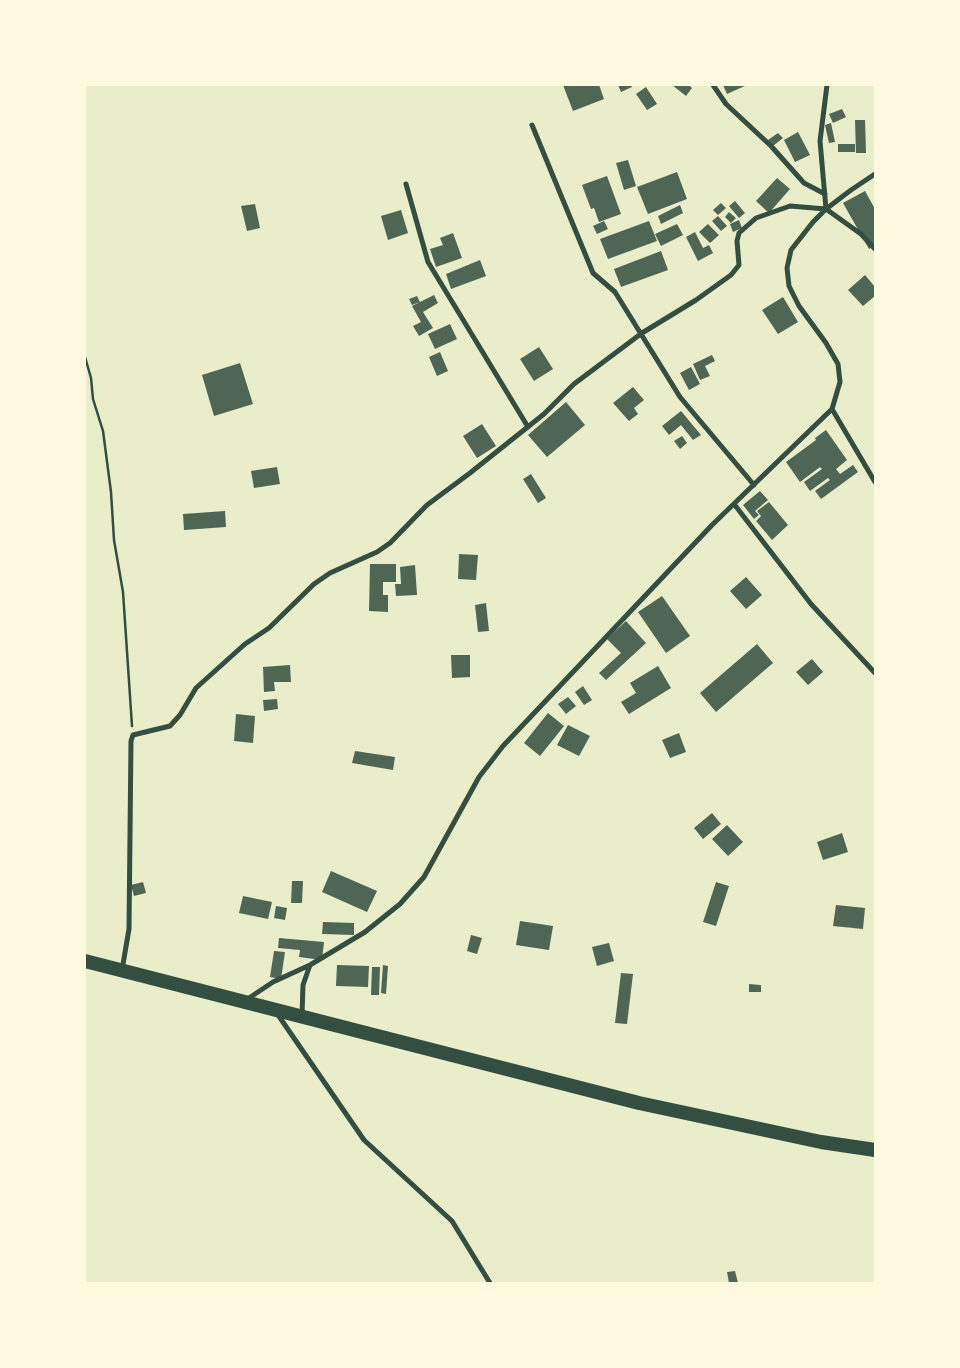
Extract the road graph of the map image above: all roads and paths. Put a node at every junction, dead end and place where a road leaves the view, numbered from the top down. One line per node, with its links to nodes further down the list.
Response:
1 (713, 85): 6 (street)
2 (827, 85): 6 (street)
3 (532, 125): 9 (street)
4 (875, 174): 7 (street)
5 (406, 184): 12 (street)
6 (825, 194): 7 (street)
7 (826, 210): 8 (street); 9 (street); 11 (street)
8 (875, 249)
9 (642, 333): 12 (street); 14 (street)
10 (85, 357): 17 (path)
11 (832, 409): 13 (street); 14 (street)
12 (528, 427): 17 (street)
13 (875, 482)
14 (754, 484): 15 (street)
15 (734, 504): 16 (street); 19 (street)
16 (875, 673)
17 (133, 735): 20 (street)
18 (85, 961): 20 (highway)
19 (310, 964): 21 (street); 23 (street)
20 (122, 970): 21 (highway)
21 (245, 1001): 22 (highway)
22 (273, 1008): 23 (highway); 25 (street)
23 (302, 1015): 24 (highway)
24 (875, 1150)
25 (490, 1283)

